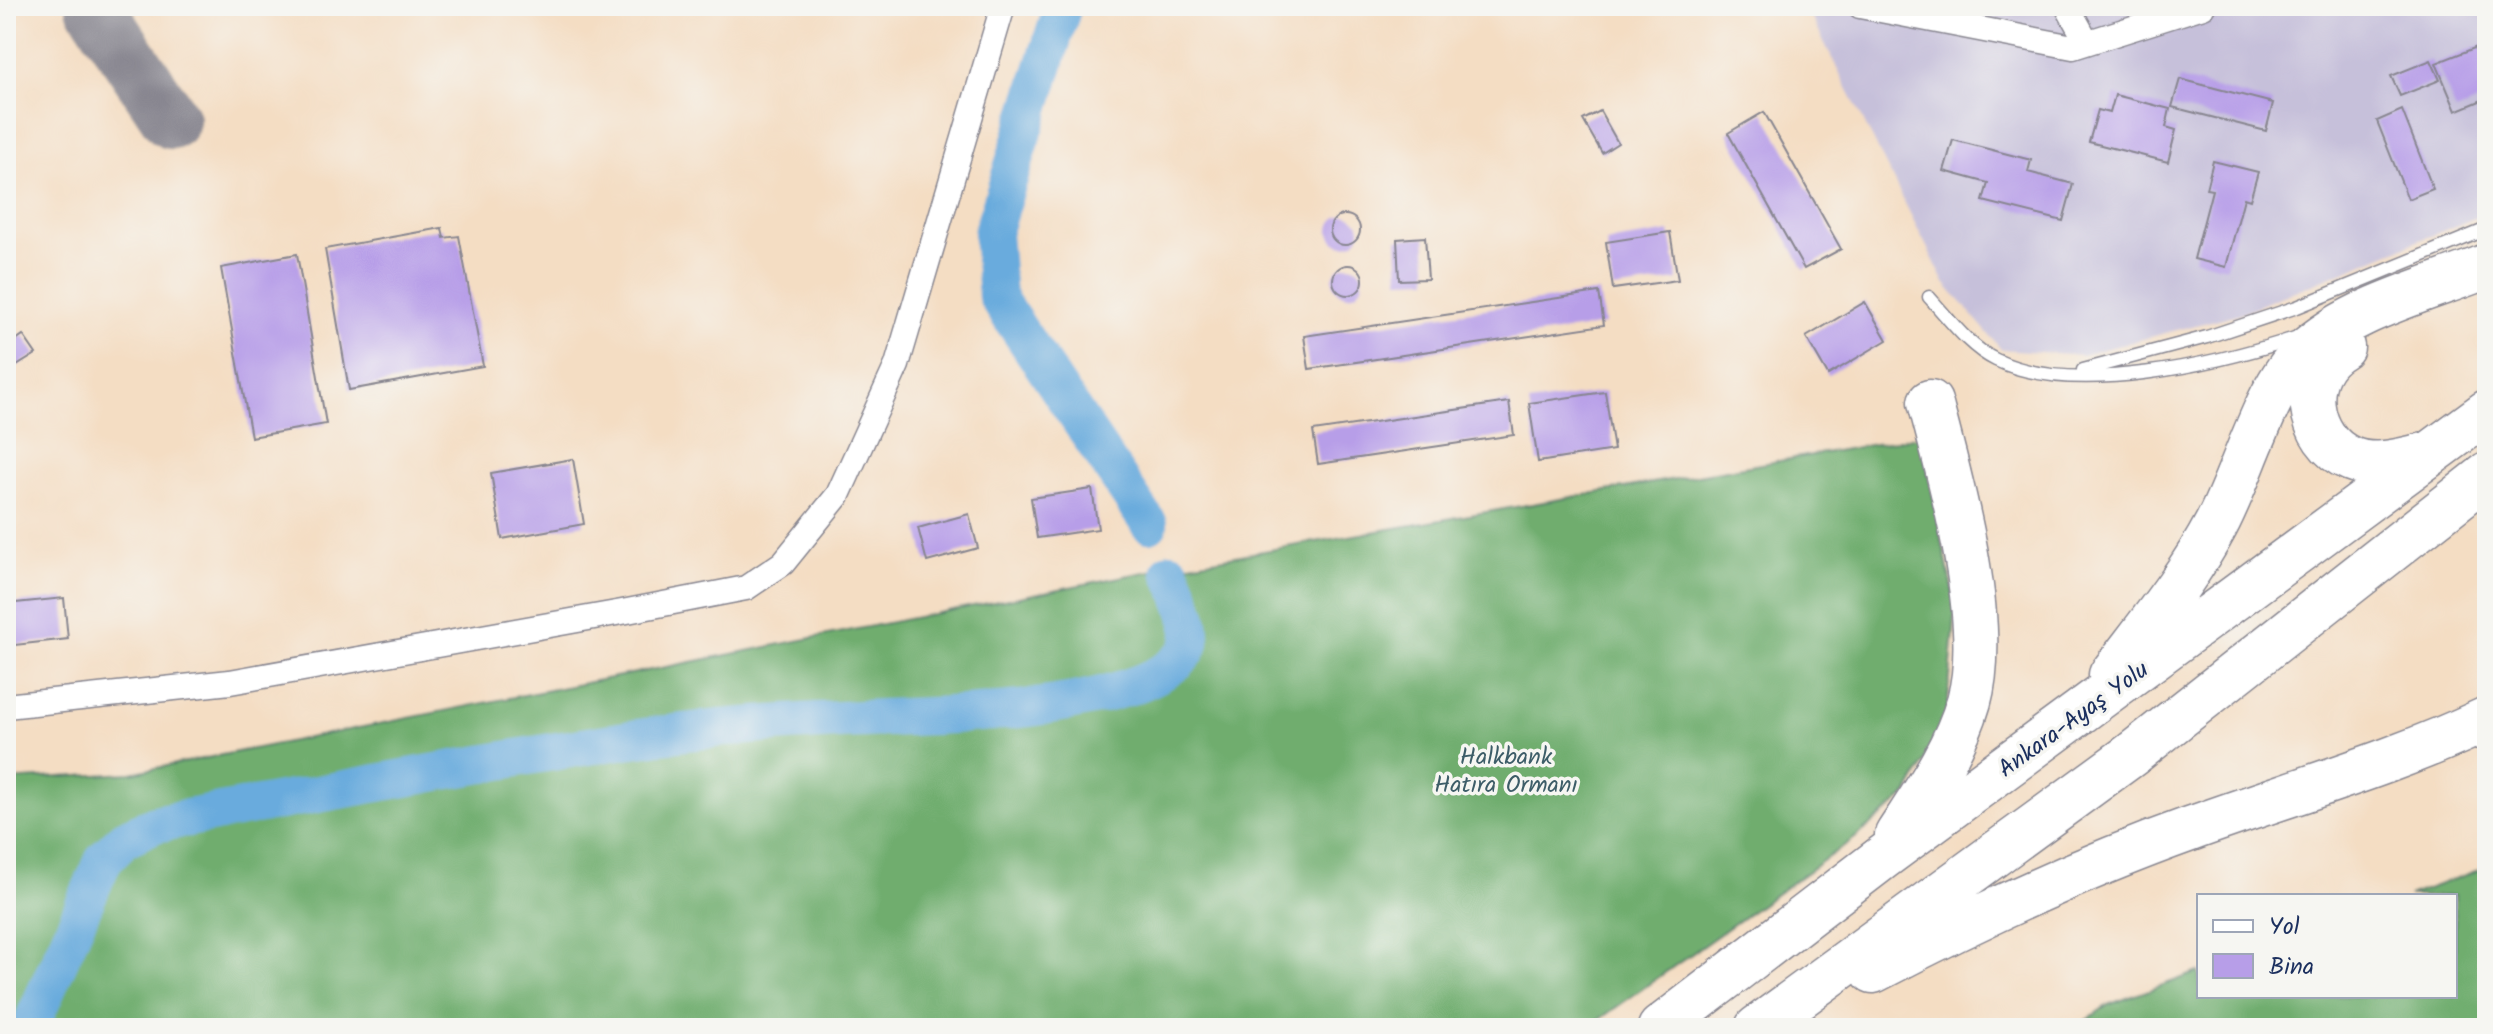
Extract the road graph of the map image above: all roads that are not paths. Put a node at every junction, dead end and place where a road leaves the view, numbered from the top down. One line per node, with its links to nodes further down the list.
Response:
1 (1003, 6): 16 (street)
2 (1860, 6): 5 (street)
3 (2067, 6): 5 (street)
4 (2203, 6): 5 (street)
5 (2087, 42)
6 (2487, 229): 11 (lane)
7 (2487, 266): 10 (highway)
8 (2487, 284): 14 (highway)
9 (1929, 297): 11 (lane)
10 (2358, 318): 11 (lane); 17 (highway)
11 (2068, 375)
12 (1930, 402): 19 (highway)
13 (2487, 412): 14 (highway, Ankara-Ayaş Yolu)
14 (2432, 453): 17 (highway, Ankara-Ayaş Yolu)
15 (2487, 475): 21 (highway)
16 (6, 706)
17 (2085, 711): 19 (highway, Ankara-Ayaş Yolu)
18 (2487, 719): 22 (highway)
19 (1882, 858): 20 (highway, Ankara-Ayaş Yolu)
20 (1660, 1028)
21 (1757, 1028)
22 (1765, 1028)

